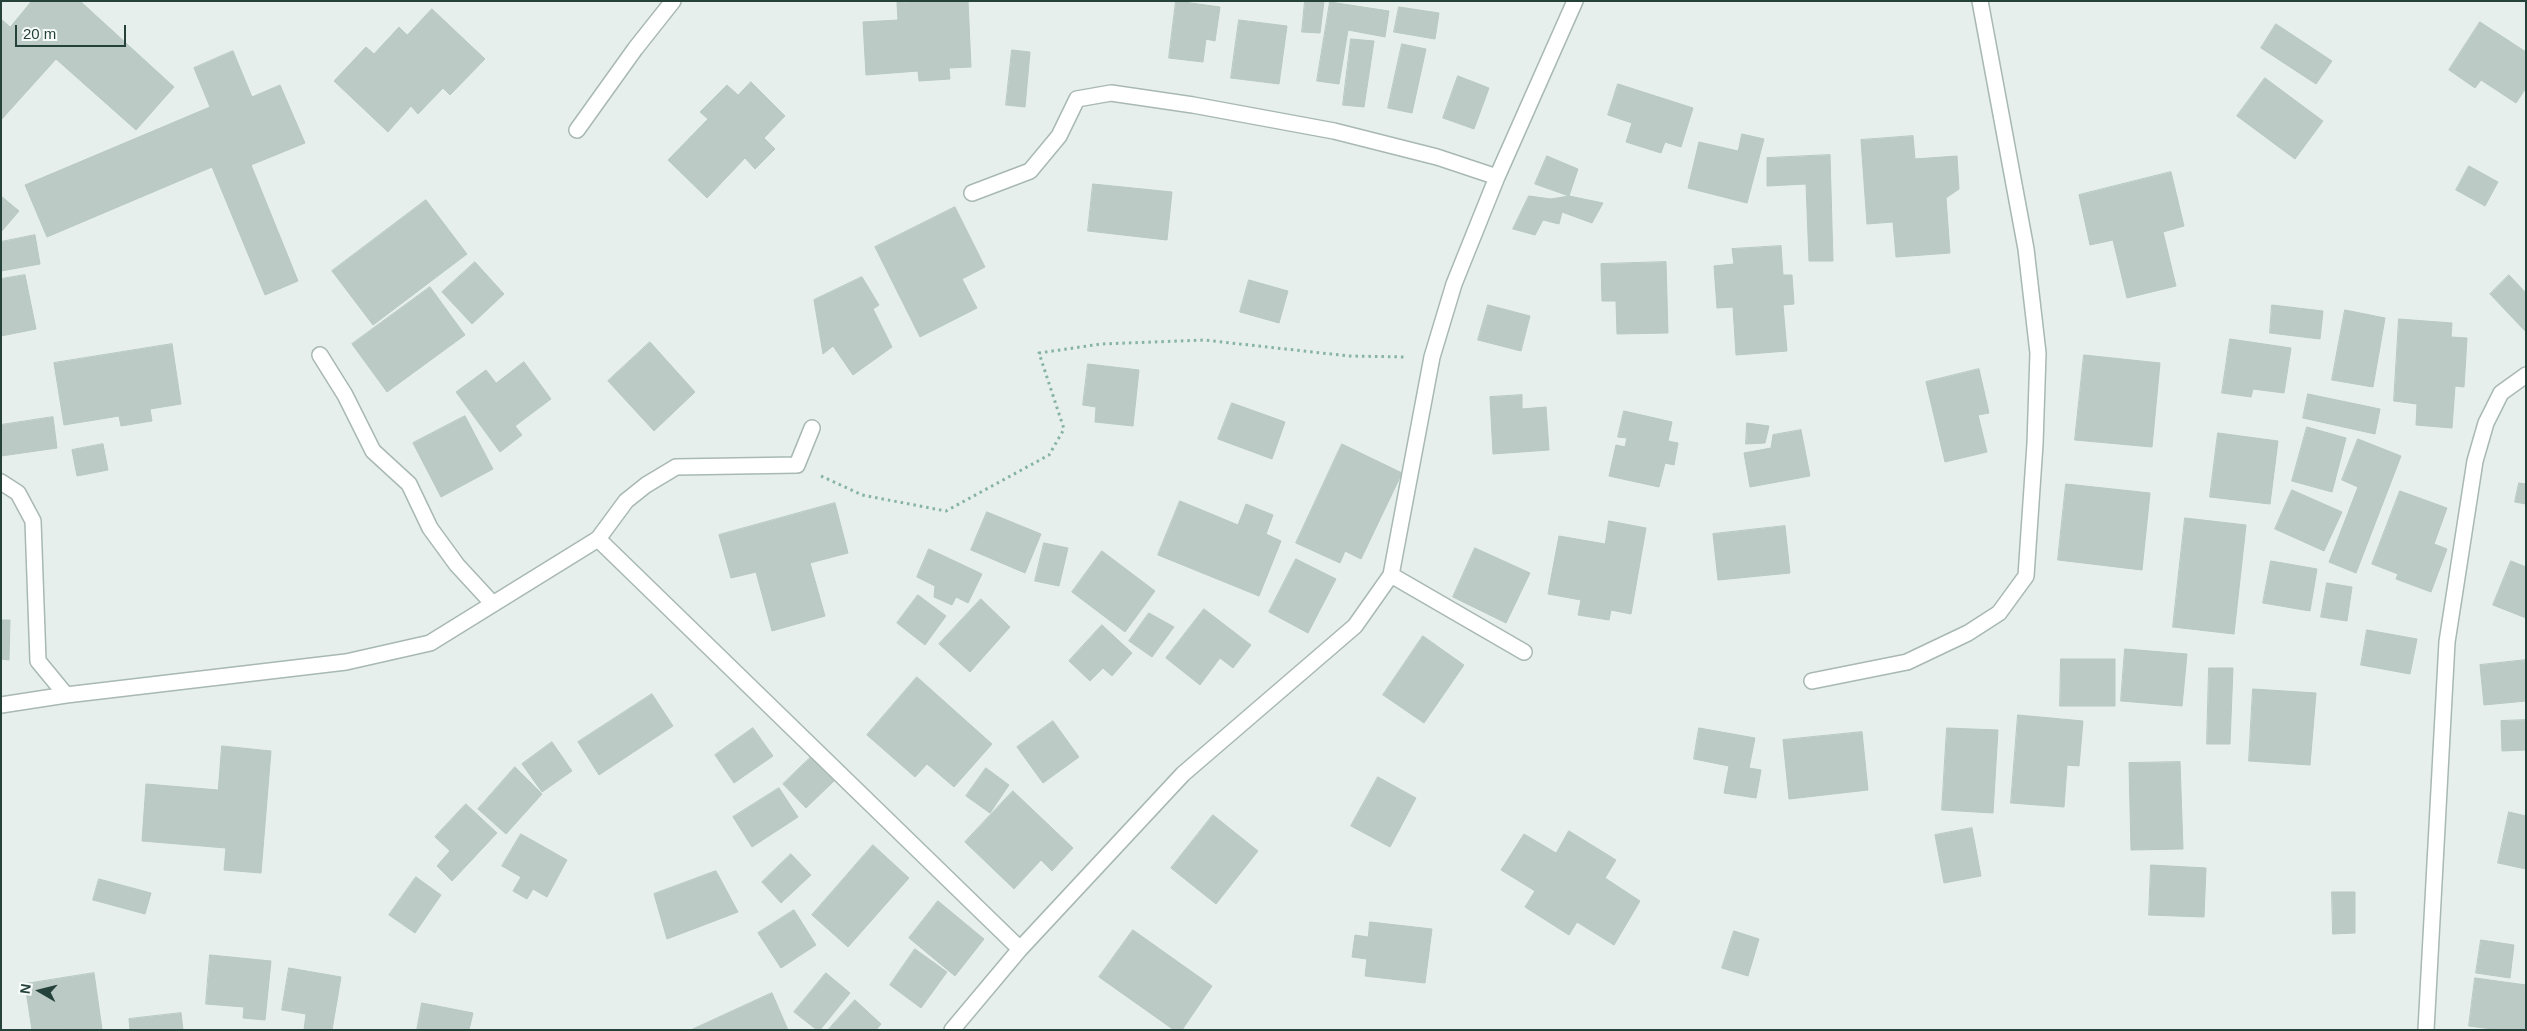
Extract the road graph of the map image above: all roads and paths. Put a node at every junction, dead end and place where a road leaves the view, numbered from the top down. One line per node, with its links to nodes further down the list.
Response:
1 (673, 1): 4 (street)
2 (1575, 1): 5 (street)
3 (1980, 1): 17 (street)
4 (577, 130)
5 (1497, 176): 6 (street); 8 (street)
6 (972, 193)
7 (320, 355): 15 (street)
8 (1432, 357): 11 (path); 14 (street)
9 (2526, 375): 22 (street)
10 (812, 428): 11 (street)
11 (797, 465): 13 (street)
12 (1, 482): 18 (street)
13 (598, 539): 15 (street); 20 (street)
14 (1390, 574): 16 (street); 20 (street)
15 (493, 604): 18 (street)
16 (1524, 652)
17 (1812, 681)
18 (66, 695): 19 (street)
19 (1, 706)
20 (1020, 949): 21 (street)
21 (952, 1030)
22 (2426, 1030)

